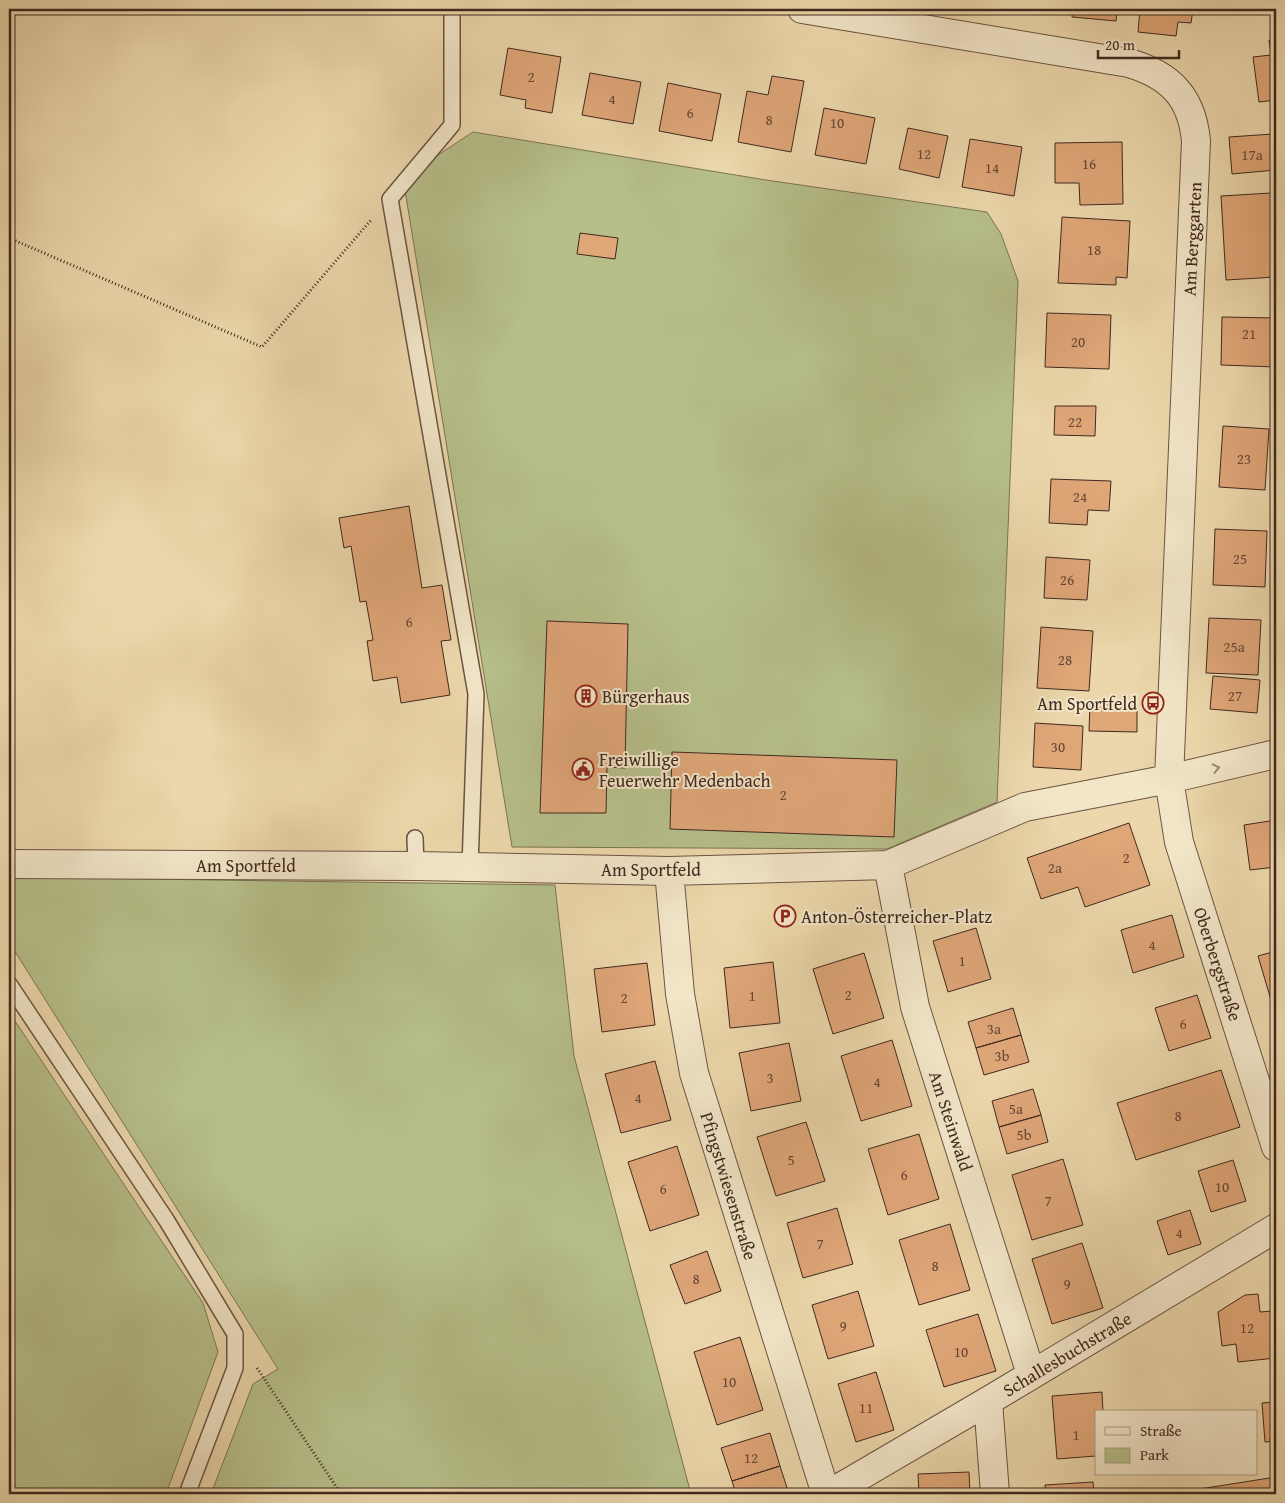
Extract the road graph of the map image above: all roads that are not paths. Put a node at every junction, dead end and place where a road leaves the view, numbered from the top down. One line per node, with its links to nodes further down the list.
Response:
1 (452, 9): 9 (lane)
2 (802, 9): 4 (street, Am Berggarten)
3 (1276, 754): 4 (street, Am Sportfeld, one-way to 3)
4 (1169, 779): 7 (street, Am Sportfeld); 12 (street, Oberbergstraße)
5 (415, 838): 8 (lane)
6 (9, 864): 8 (street, Am Sportfeld)
7 (888, 865): 10 (street, Am Sportfeld); 14 (street, Am Steinwald)
8 (416, 866): 9 (street, Am Sportfeld)
9 (470, 867): 10 (street, Am Sportfeld)
10 (669, 871): 18 (street, Pfingstwiesenstraße)
11 (9, 984): 17 (lane)
12 (1276, 1147)
13 (1276, 1228): 14 (street, Schallesbuchstraße)
14 (1031, 1374): 15 (street, Schallesbuchstraße)
15 (988, 1401): 16 (street, Schallesbuchstraße); 19 (street)
16 (857, 1486): 18 (street, Schallesbuchstraße)
17 (187, 1494)
18 (828, 1494)
19 (994, 1494)

